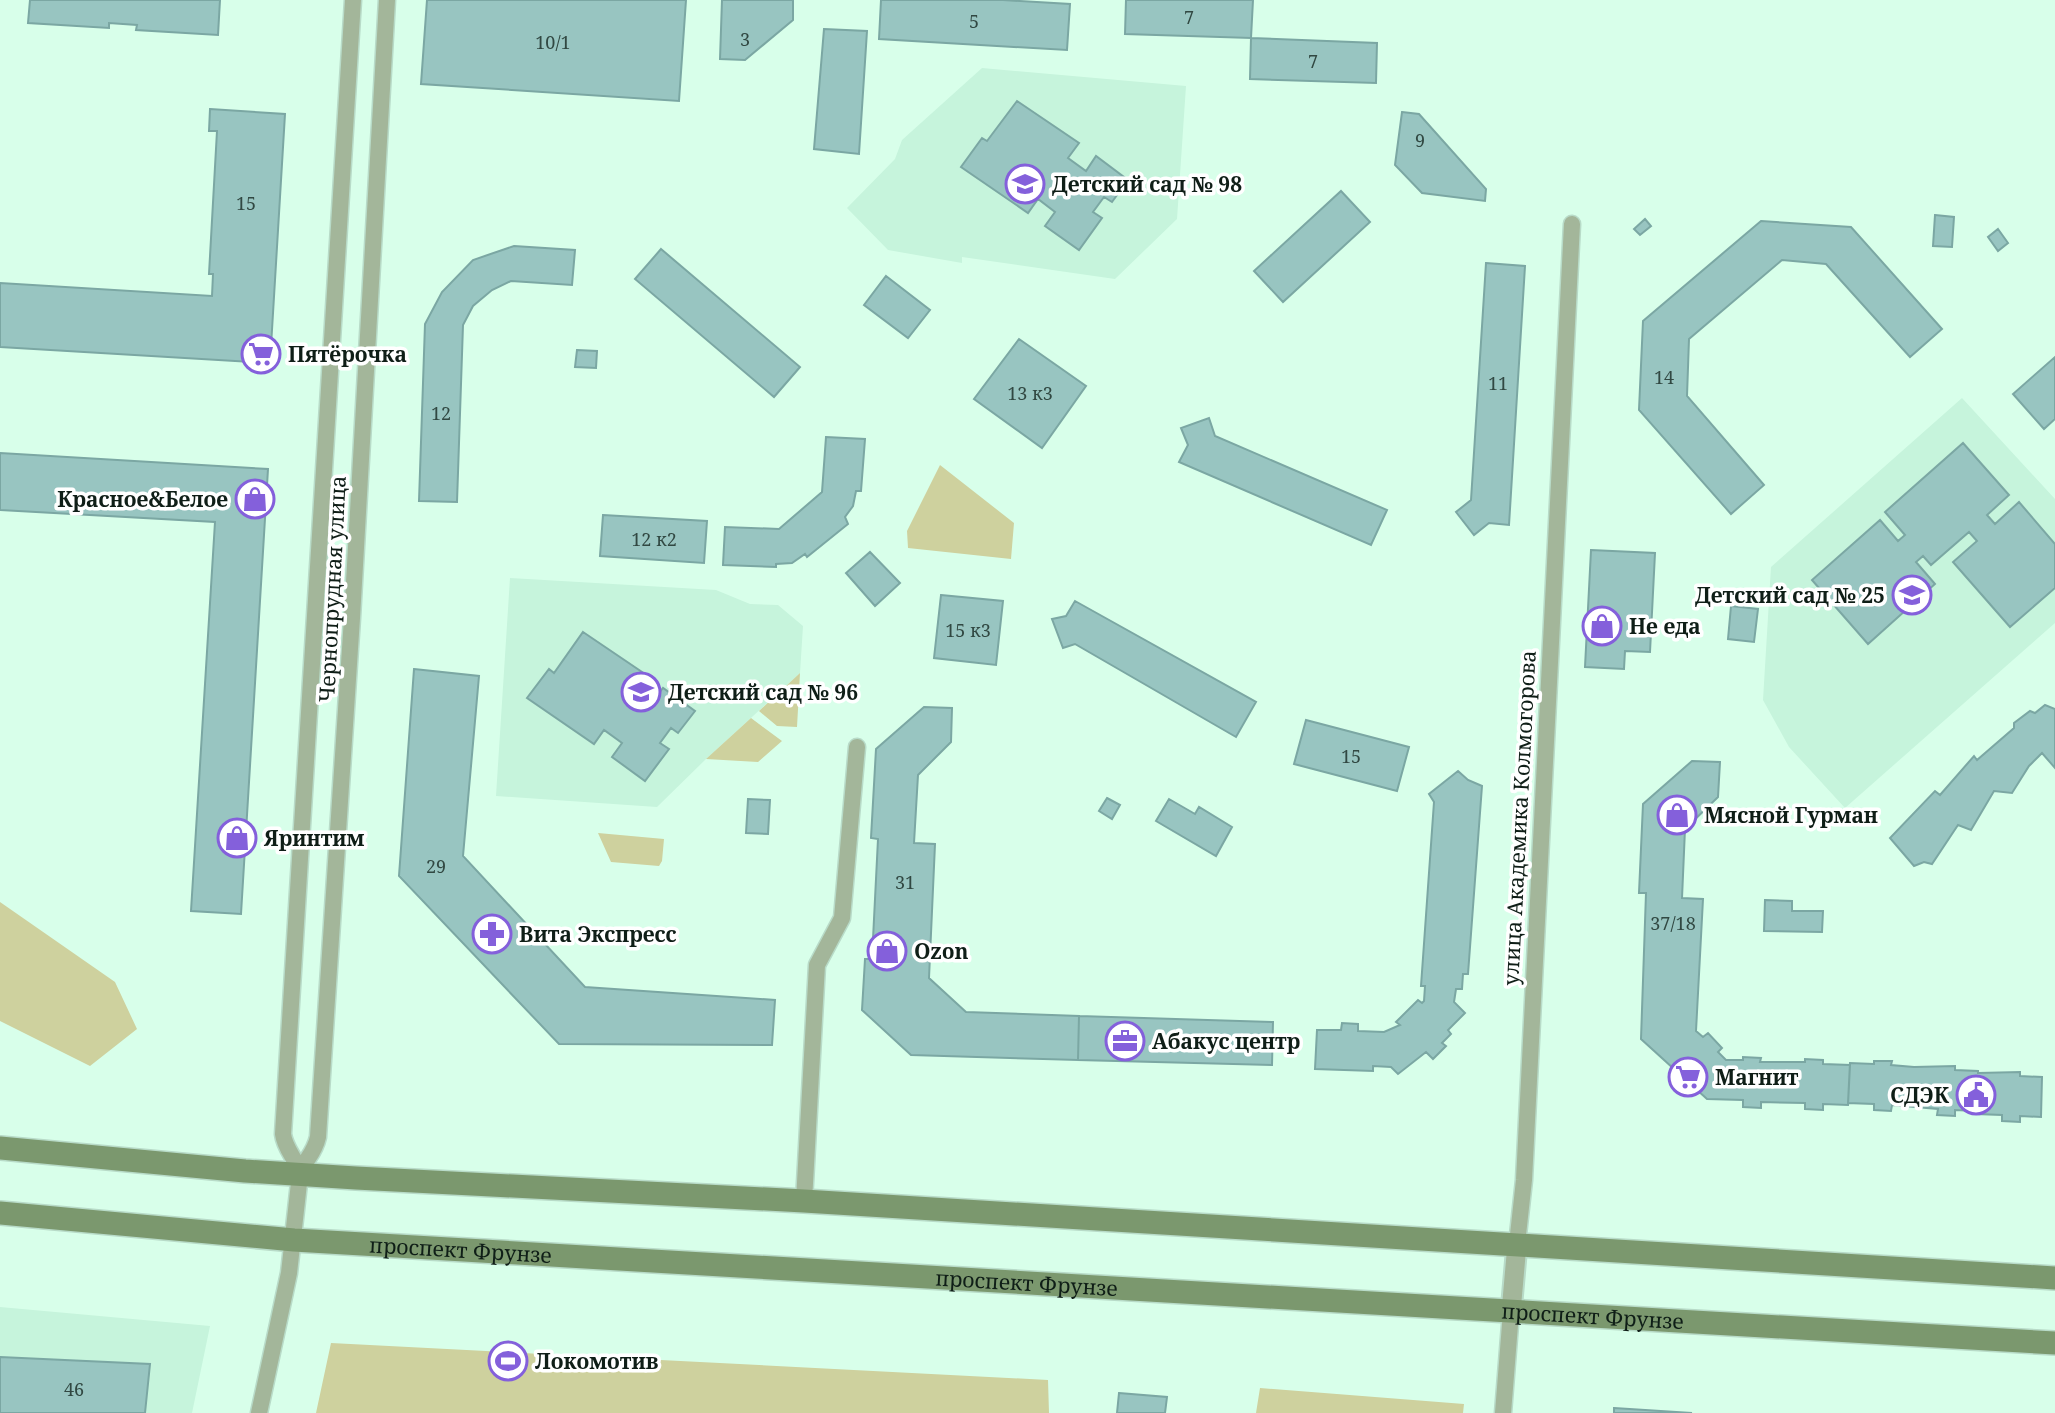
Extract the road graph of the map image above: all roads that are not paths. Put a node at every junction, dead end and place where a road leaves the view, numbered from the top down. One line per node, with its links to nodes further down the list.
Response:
1 (353, 0): 6 (street, Чернопрудная улица)
2 (387, 0): 6 (street, Чернопрудная улица)
3 (1572, 224): 10 (street, улица Академика Колмогорова)
4 (858, 747): 7 (street)
5 (0, 1149): 6 (main road)
6 (300, 1174): 7 (main road); 9 (street, Чернопрудная улица)
7 (804, 1201): 10 (main road)
8 (0, 1213): 9 (main road, проспект Фрунзе)
9 (294, 1240): 12 (main road, проспект Фрунзе); 14 (street, Чернопрудная улица)
10 (1517, 1244): 11 (main road); 12 (street, улица Академика Колмогорова)
11 (2055, 1278)
12 (1511, 1312): 13 (main road, проспект Фрунзе); 15 (street, улица Академика Колмогорова)
13 (2055, 1343)
14 (259, 1413)
15 (1503, 1413)

